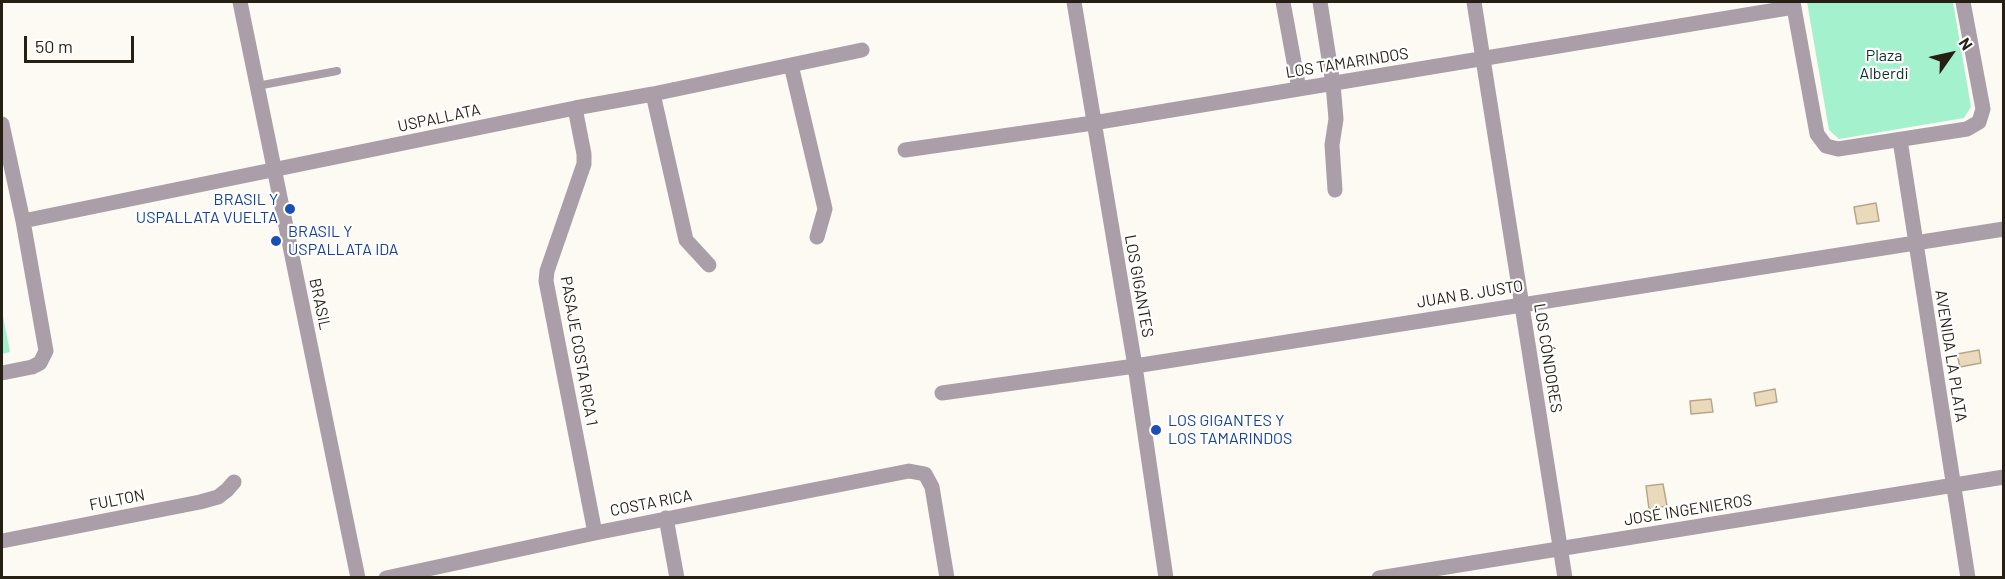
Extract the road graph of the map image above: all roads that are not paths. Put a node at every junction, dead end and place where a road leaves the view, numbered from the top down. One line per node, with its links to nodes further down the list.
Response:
1 (240, 2): 13 (street, BRASIL)
2 (1074, 2): 17 (street, LOS GIGANTES)
3 (1283, 2): 14 (street)
4 (1320, 2): 12 (street)
5 (1474, 2): 9 (street, LOS CÓNDORES)
6 (1963, 2): 19 (street)
7 (1794, 4): 9 (street, LOS TAMARINDOS); 19 (street)
8 (862, 50): 10 (street, USPALLATA)
9 (1482, 60): 12 (street, LOS TAMARINDOS); 28 (street, LOS CÓNDORES)
10 (791, 65): 15 (street, USPALLATA); 25 (street)
11 (337, 71): 13 (lane)
12 (1333, 84): 14 (street, LOS TAMARINDOS); 22 (street)
13 (257, 86): 21 (street, BRASIL)
14 (1299, 89): 17 (street, LOS TAMARINDOS)
15 (653, 94): 16 (street, USPALLATA); 27 (street)
16 (574, 108): 21 (street, USPALLATA); 36 (street, PASAJE COSTA RICA 1)
17 (1093, 123): 20 (street, LOS TAMARINDOS); 29 (street, LOS GIGANTES)
18 (2, 124): 23 (street)
19 (1900, 140): 26 (street, AVENIDA LA PLATA)
20 (905, 150)
21 (274, 170): 23 (street, USPALLATA); 39 (street, BRASIL)
22 (1335, 190)
23 (23, 221): 30 (street)
24 (2004, 229): 26 (street, JUAN B. JUSTO)
25 (817, 237)
26 (1914, 242): 28 (street, JUAN B. JUSTO); 34 (street, AVENIDA LA PLATA)
27 (709, 265)
28 (1521, 304): 29 (street, JUAN B. JUSTO); 38 (street, LOS CÓNDORES)
29 (1135, 366): 31 (street, JUAN B. JUSTO); 43 (street, LOS GIGANTES)
30 (2, 373)
31 (942, 393)
32 (2004, 477): 34 (street, JOSÉ INGENIEROS)
33 (234, 482): 37 (street, FULTON)
34 (1954, 485): 38 (street, JOSÉ INGENIEROS); 46 (street, AVENIDA LA PLATA)
35 (666, 518): 36 (street, COSTA RICA); 41 (street); 42 (street, COSTA RICA)
36 (595, 533): 40 (street, COSTA RICA)
37 (2, 541)
38 (1560, 548): 44 (street, JOSÉ INGENIEROS); 45 (street, LOS CÓNDORES)
39 (358, 578)
40 (386, 578)
41 (677, 578)
42 (947, 578)
43 (1166, 578)
44 (1378, 578)
45 (1565, 578)
46 (1968, 578)

